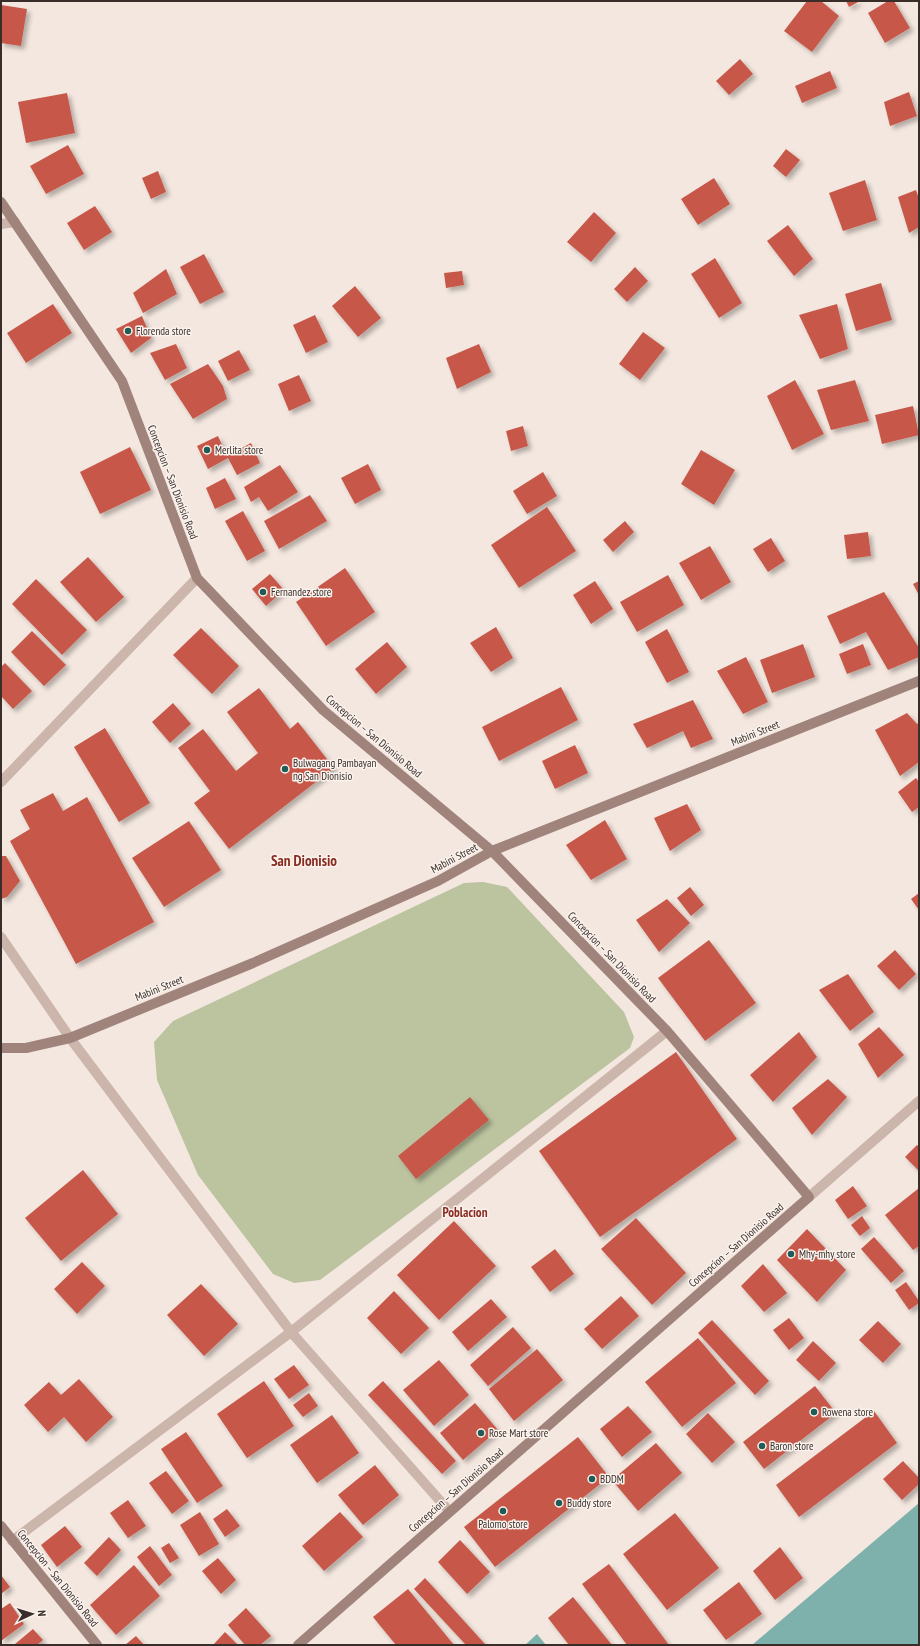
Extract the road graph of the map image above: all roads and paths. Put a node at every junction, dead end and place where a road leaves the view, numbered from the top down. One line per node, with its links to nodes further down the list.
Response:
1 (1, 202): 2 (main road, Concepcion – San Dionisio Road)
2 (15, 222): 3 (street); 4 (main road, Concepcion – San Dionisio Road)
3 (1, 224)
4 (197, 578): 6 (street); 7 (main road, Concepcion – San Dionisio Road)
5 (919, 681): 7 (main road, Mabini Street)
6 (1, 782)
7 (492, 851): 9 (main road, Concepcion – San Dionisio Road); 10 (main road, Mabini Street)
8 (1, 937): 10 (street)
9 (667, 1031): 13 (main road, Concepcion – San Dionisio Road); 14 (street)
10 (70, 1038): 11 (main road, Mabini Street); 14 (street)
11 (1, 1048)
12 (919, 1101): 13 (street)
13 (809, 1197): 15 (main road, Concepcion – San Dionisio Road)
14 (291, 1332): 15 (street); 17 (street)
15 (449, 1512): 19 (main road, Concepcion – San Dionisio Road)
16 (1, 1526): 17 (main road, Concepcion – San Dionisio Road)
17 (12, 1541): 18 (main road, Concepcion – San Dionisio Road)
18 (97, 1645)
19 (298, 1645)

